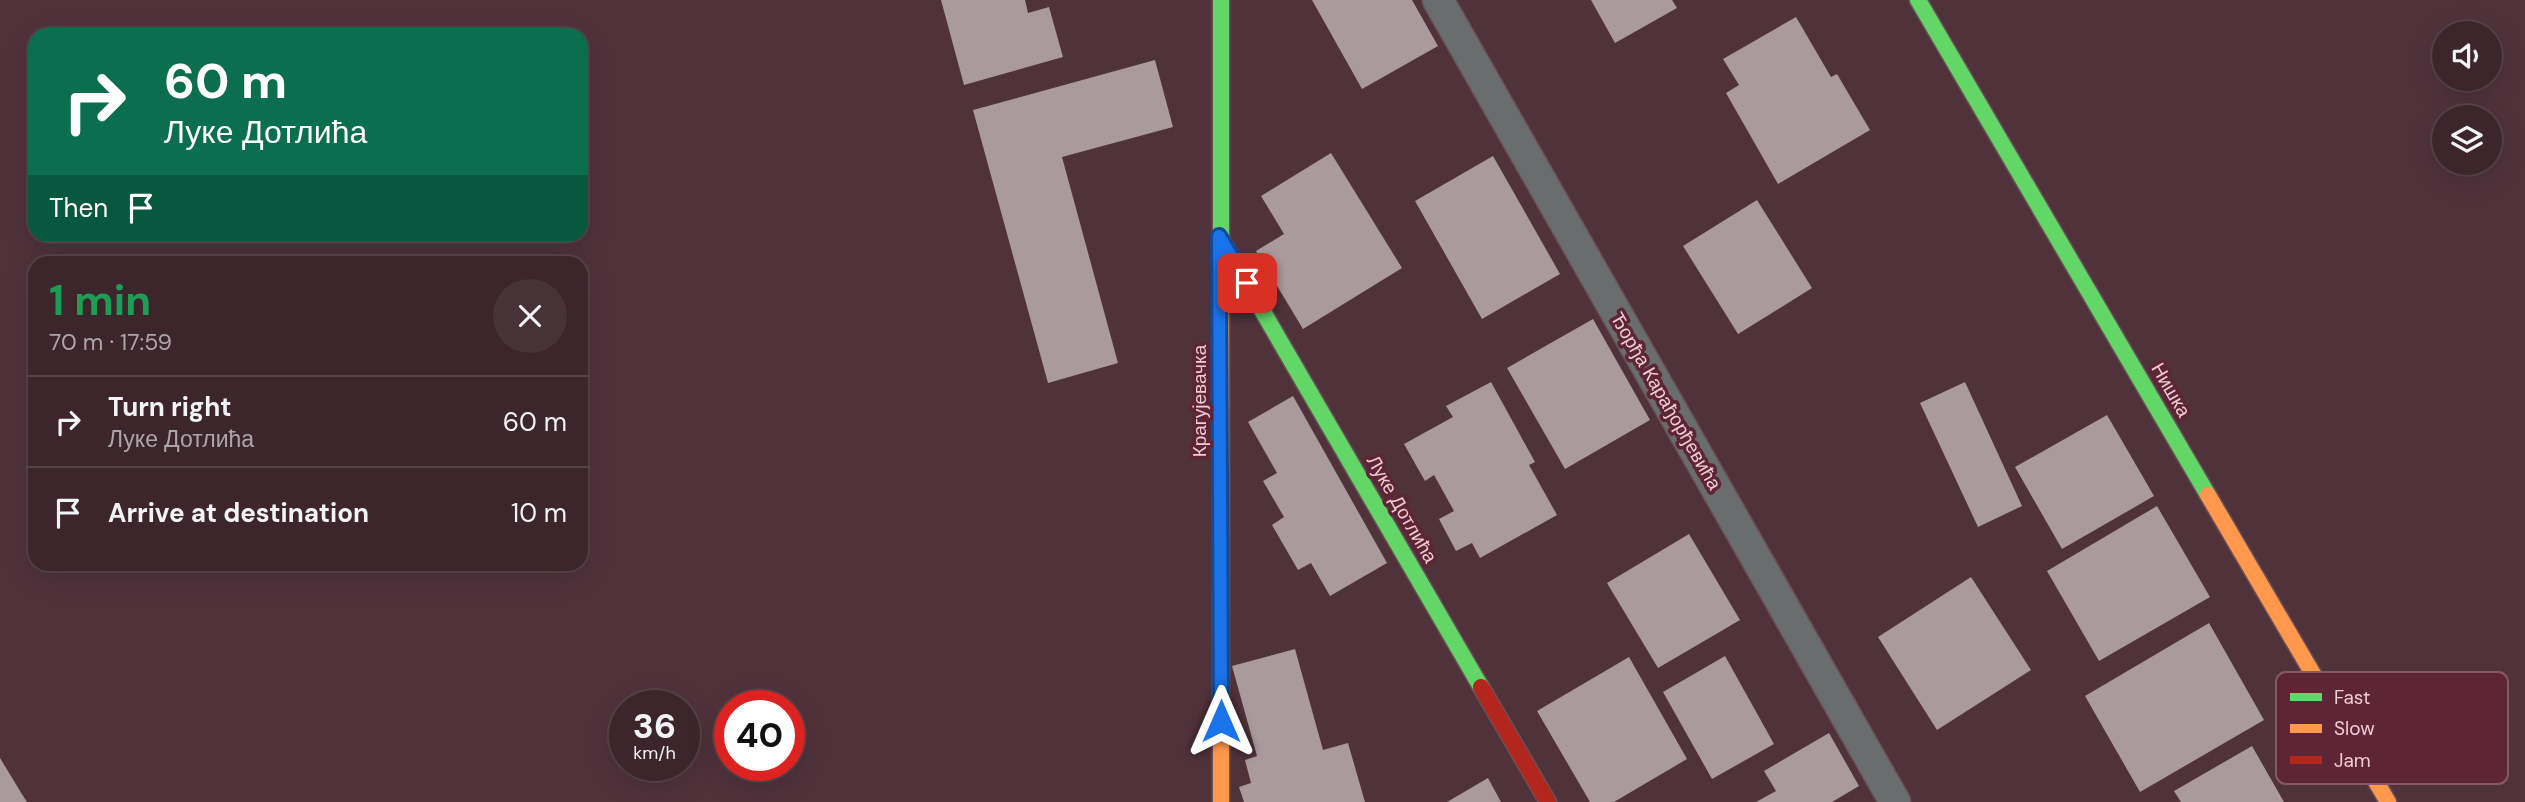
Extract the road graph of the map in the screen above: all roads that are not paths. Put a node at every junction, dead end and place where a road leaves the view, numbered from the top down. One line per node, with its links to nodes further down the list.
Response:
1 (1221, 0): 4 (street, Крагујевачка)
2 (1438, 0): 9 (lane, Ђорђа Карађорђевића)
3 (1918, 0): 5 (street, Нишка)
4 (1219, 236): 7 (street, Крагујевачка); 8 (street, Луке Дотлића)
5 (2312, 672)
6 (2377, 784): 10 (street, Нишка)
7 (1221, 802)
8 (1548, 802)
9 (1895, 802)
10 (2388, 802)

